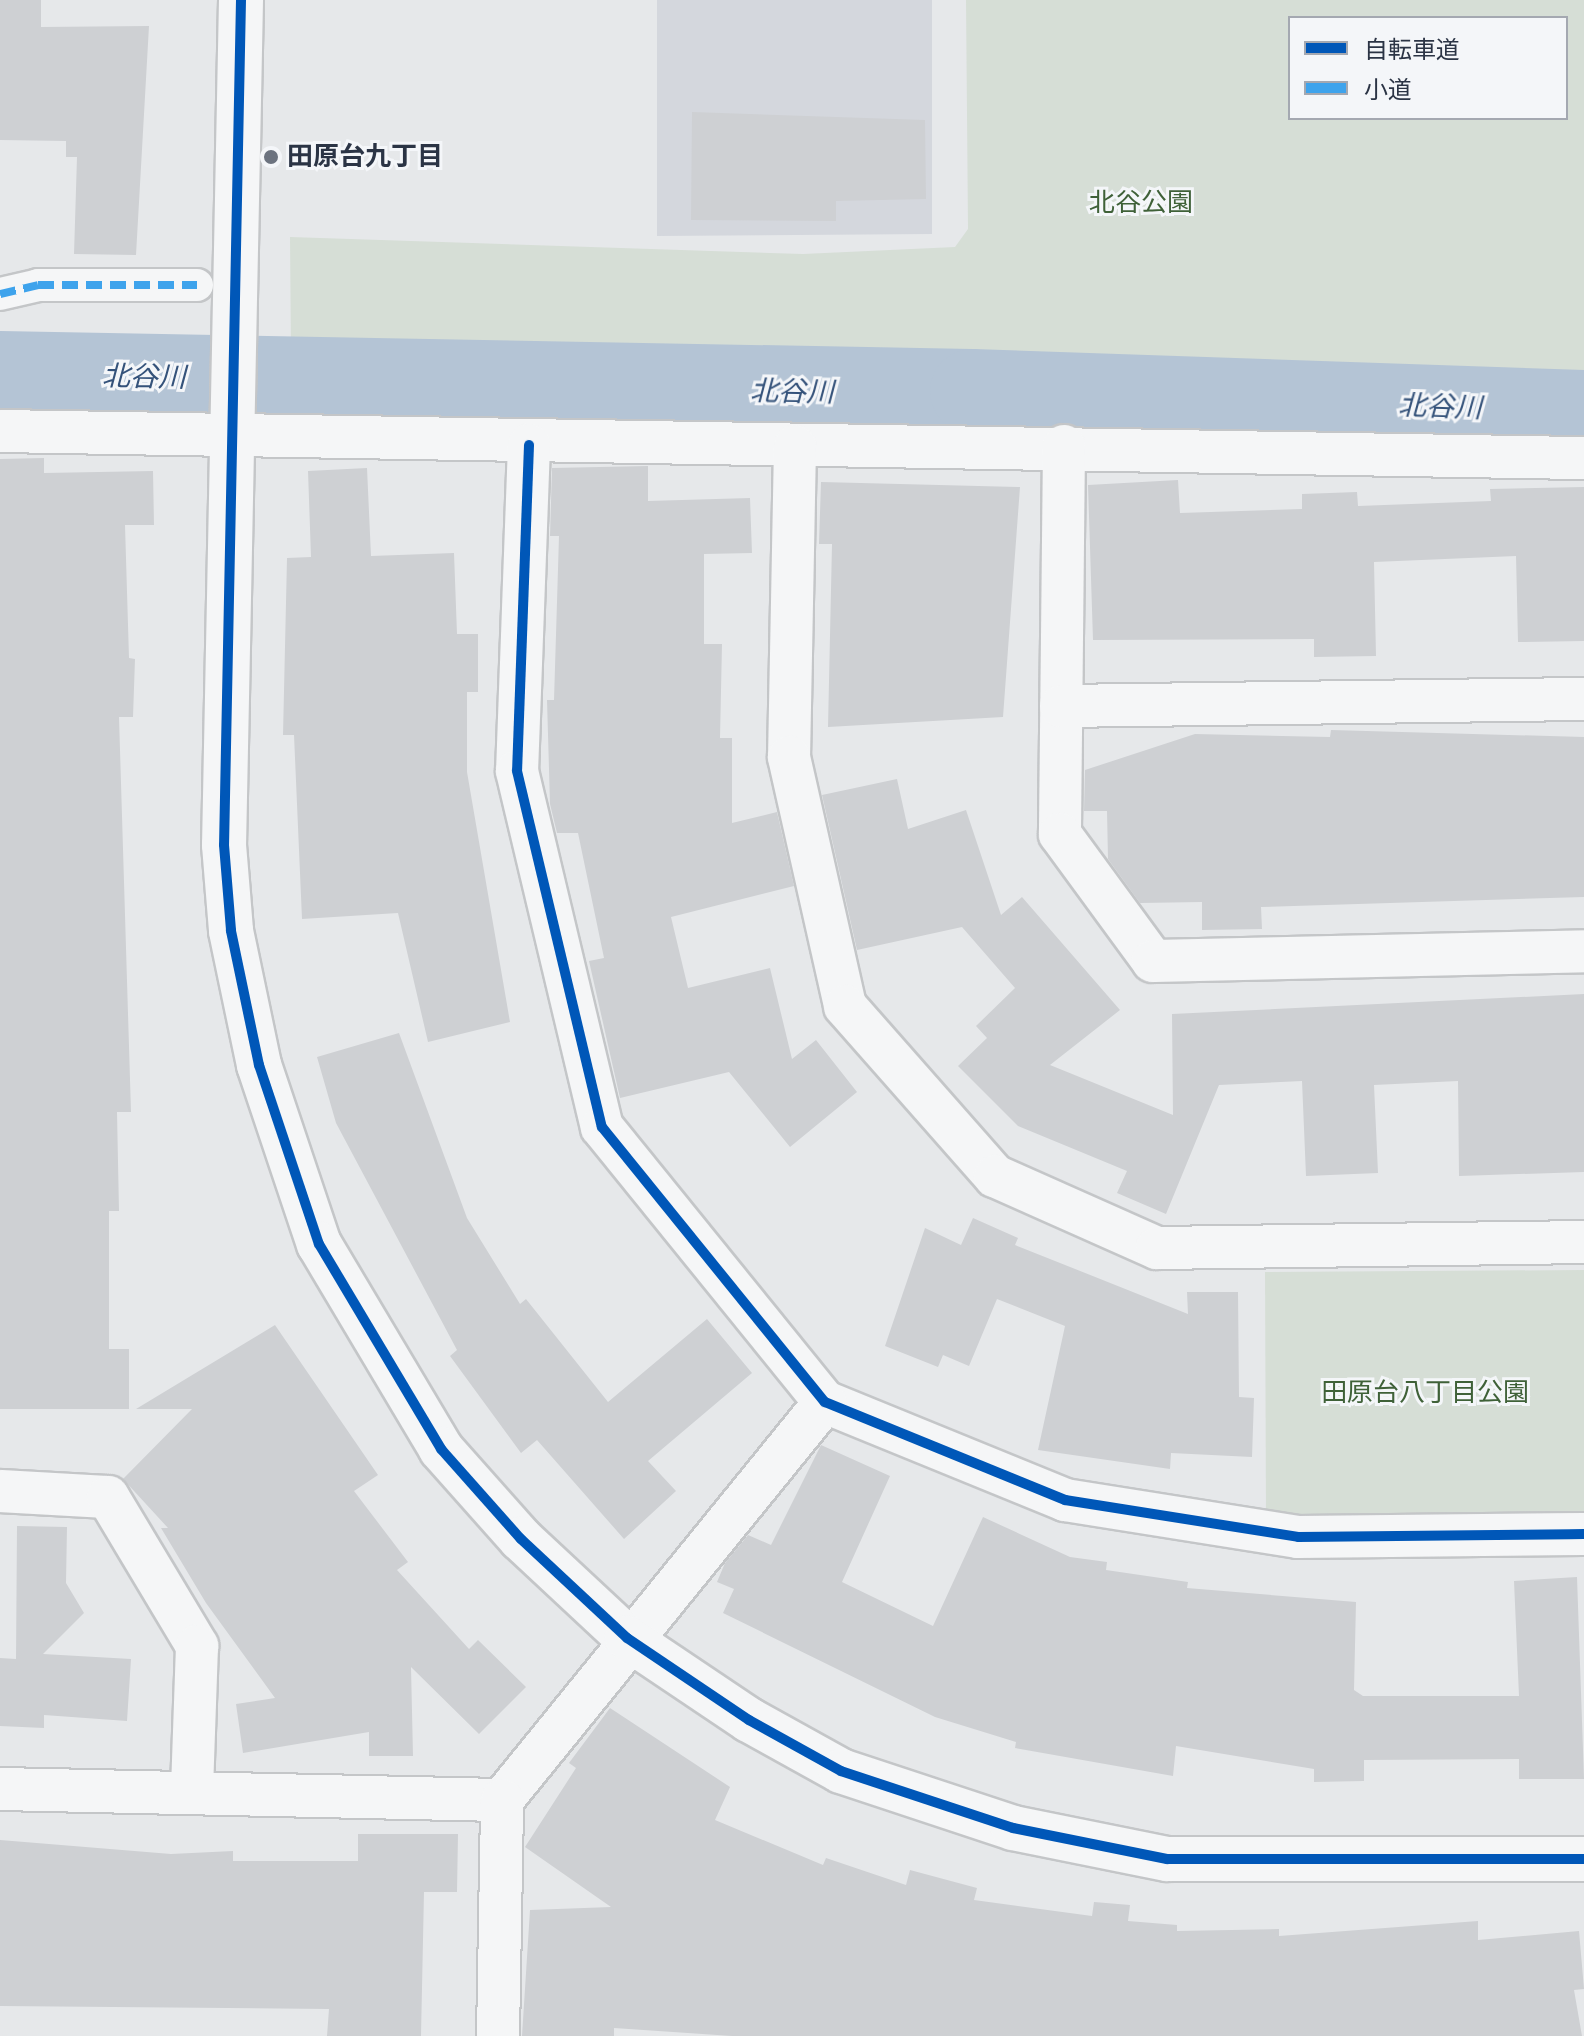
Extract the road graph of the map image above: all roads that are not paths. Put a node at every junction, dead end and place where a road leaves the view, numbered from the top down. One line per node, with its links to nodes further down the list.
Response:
1 (241, 0): 4 (street)
2 (197, 285): 3 (street)
3 (0, 294)
4 (234, 426): 5 (street); 6 (street); 17 (street)
5 (0, 431)
6 (529, 445): 7 (street); 14 (street)
7 (795, 446): 8 (street); 13 (street)
8 (1064, 446): 9 (street); 11 (street)
9 (1584, 458)
10 (1584, 699): 11 (street)
11 (1061, 706): 12 (street)
12 (1584, 951)
13 (1584, 1242)
14 (825, 1402): 16 (street); 17 (street)
15 (0, 1491): 19 (street)
16 (1584, 1534)
17 (627, 1638): 20 (street); 21 (street)
18 (0, 1789): 19 (street)
19 (192, 1792): 20 (street)
20 (502, 1800): 22 (street)
21 (1584, 1859)
22 (498, 2036)

